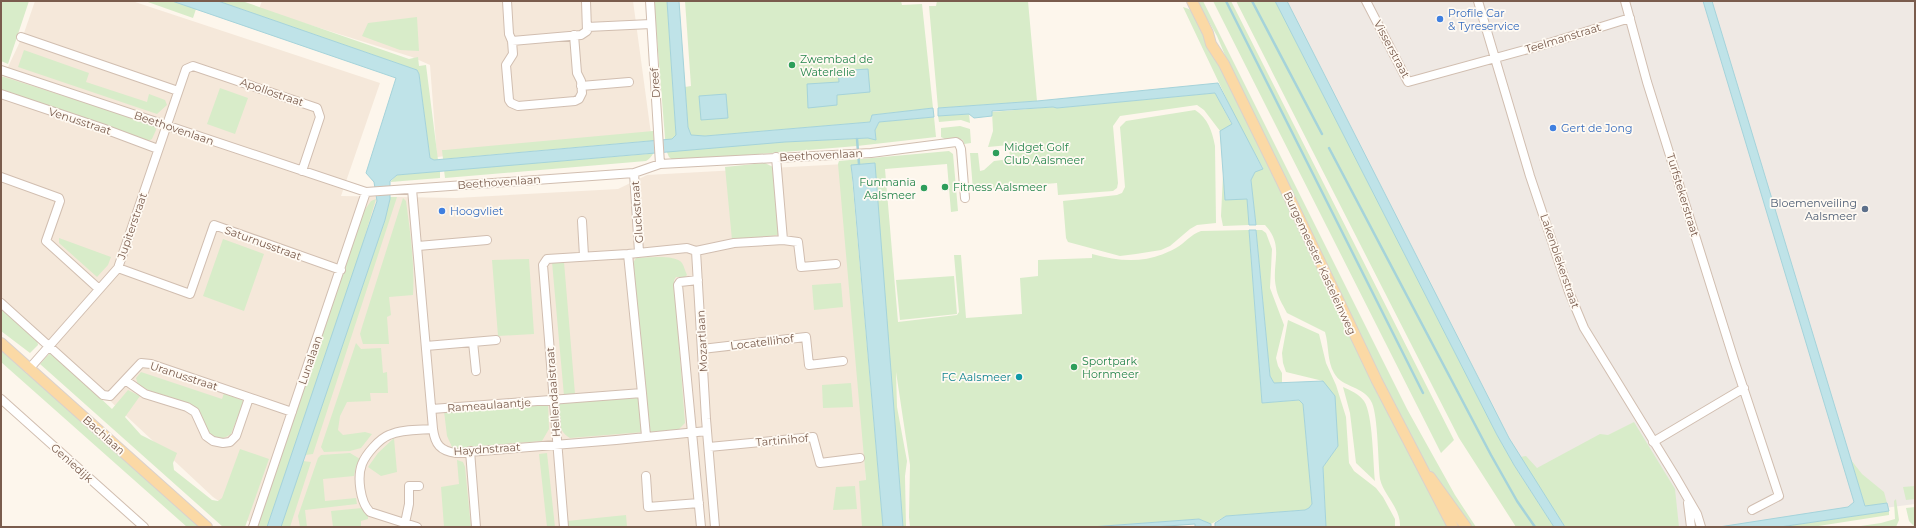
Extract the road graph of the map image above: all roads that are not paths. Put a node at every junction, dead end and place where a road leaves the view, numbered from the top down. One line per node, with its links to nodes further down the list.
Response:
1 (507, 1): 13 (street)
2 (586, 1): 10 (street)
3 (650, 1): 9 (street, Dreef)
4 (1192, 1): 70 (main road, Burgemeester Kasteleinweg)
5 (1366, 1): 14 (street, Visserstraat)
6 (1478, 1): 14 (street, Lakenblekerstraat)
7 (1625, 1): 8 (street, Turfstekerstraat)
8 (1630, 18): 14 (street, Teelmanstraat); 54 (street, Turfstekerstraat)
9 (651, 24): 10 (street); 23 (street, Dreef)
10 (588, 27): 11 (street)
11 (574, 35): 13 (street); 17 (street)
12 (21, 37): 18 (street)
13 (512, 41): 17 (street)
14 (1495, 58): 65 (street, Lakenblekerstraat)
15 (1, 70): 20 (street, Beethovenlaan)
16 (629, 82): 17 (street)
17 (581, 86)
18 (178, 92): 20 (street, Apollostraat); 24 (street, Apollostraat)
19 (1, 94): 21 (street, Venusstraat)
20 (167, 126): 21 (street, Jupiterstraat); 24 (street, Beethovenlaan)
21 (158, 149): 39 (street, Jupiterstraat)
22 (776, 157): 23 (street, Beethovenlaan); 29 (street, Beethovenlaan); 32 (street)
23 (660, 164): 25 (street, Beethovenlaan)
24 (302, 171): 28 (street, Beethovenlaan)
25 (634, 173): 27 (street, Beethovenlaan); 35 (street, Gluckstraat)
26 (1, 177): 42 (street)
27 (412, 189): 28 (street, Beethovenlaan); 33 (street, Haydnstraat)
28 (370, 192): 40 (street, Lunalaan)
29 (965, 198)
30 (582, 221): 37 (street)
31 (487, 240): 33 (street)
32 (783, 240): 34 (street); 38 (street)
33 (418, 246): 48 (street, Haydnstraat)
34 (696, 251): 35 (street); 41 (street, Mozartlaan)
35 (639, 252): 36 (street)
36 (628, 254): 37 (street); 55 (street)
37 (584, 256): 58 (street, Hellendaalstraat)
38 (836, 264)
39 (118, 268): 40 (street, Saturnusstraat); 42 (street, Jupiterstraat)
40 (341, 270): 60 (street, Lunalaan)
41 (698, 280): 49 (street, Mozartlaan); 63 (street)
42 (99, 289): 47 (street, Jupiterstraat)
43 (1, 303): 47 (street)
44 (496, 340): 45 (street)
45 (473, 342): 48 (street); 52 (street)
46 (1, 344): 51 (main road, Bachlaan)
47 (49, 346): 51 (street, Jupiterstraat); 53 (street, Uranusstraat)
48 (426, 346): 59 (street, Haydnstraat)
49 (702, 349): 50 (street, Locatellihof); 62 (street, Mozartlaan)
50 (843, 361)
51 (29, 369): 78 (main road, Bachlaan)
52 (476, 371)
53 (125, 380): 56 (street, Uranusstraat); 56 (street)
54 (1744, 388): 65 (street); 75 (street, Turfstekerstraat)
55 (642, 393): 58 (street, Rameaulaantje); 64 (street)
56 (249, 398): 60 (street, Uranusstraat)
57 (1, 399): 77 (street, Geniedijk)
58 (555, 400): 59 (street, Rameaulaantje); 66 (street, Hellendaalstraat)
59 (432, 409): 61 (street, Haydnstraat)
60 (292, 412): 79 (street, Lunalaan)
61 (433, 429): 68 (street, Haydnstraat); 76 (street)
62 (707, 430): 63 (street); 67 (street, Mozartlaan)
63 (691, 432): 64 (street, Haydnstraat); 74 (street)
64 (646, 436): 66 (street, Haydnstraat)
65 (1653, 442): 73 (street, Lakenblekerstraat)
66 (557, 445): 68 (street, Haydnstraat); 82 (street, Hellendaalstraat)
67 (709, 447): 69 (street, Tartinihof); 84 (street, Mozartlaan)
68 (470, 451): 81 (street)
69 (860, 458)
70 (1418, 461): 85 (main road, Burgemeester Kasteleinweg); 86 (main road, Burgemeester Kasteleinweg)
71 (646, 476): 74 (street)
72 (419, 486): 76 (street)
73 (1688, 500): 87 (street, Lakenblekerstraat); 88 (street, Lakenblekerstraat)
74 (699, 503): 83 (street)
75 (1752, 510)
76 (405, 523): 80 (street)
77 (144, 527)
78 (207, 527)
79 (253, 527)
80 (417, 527)
81 (476, 527)
82 (564, 527)
83 (701, 527)
84 (715, 527)
85 (1453, 527)
86 (1466, 527)
87 (1691, 527)
88 (1701, 527)

